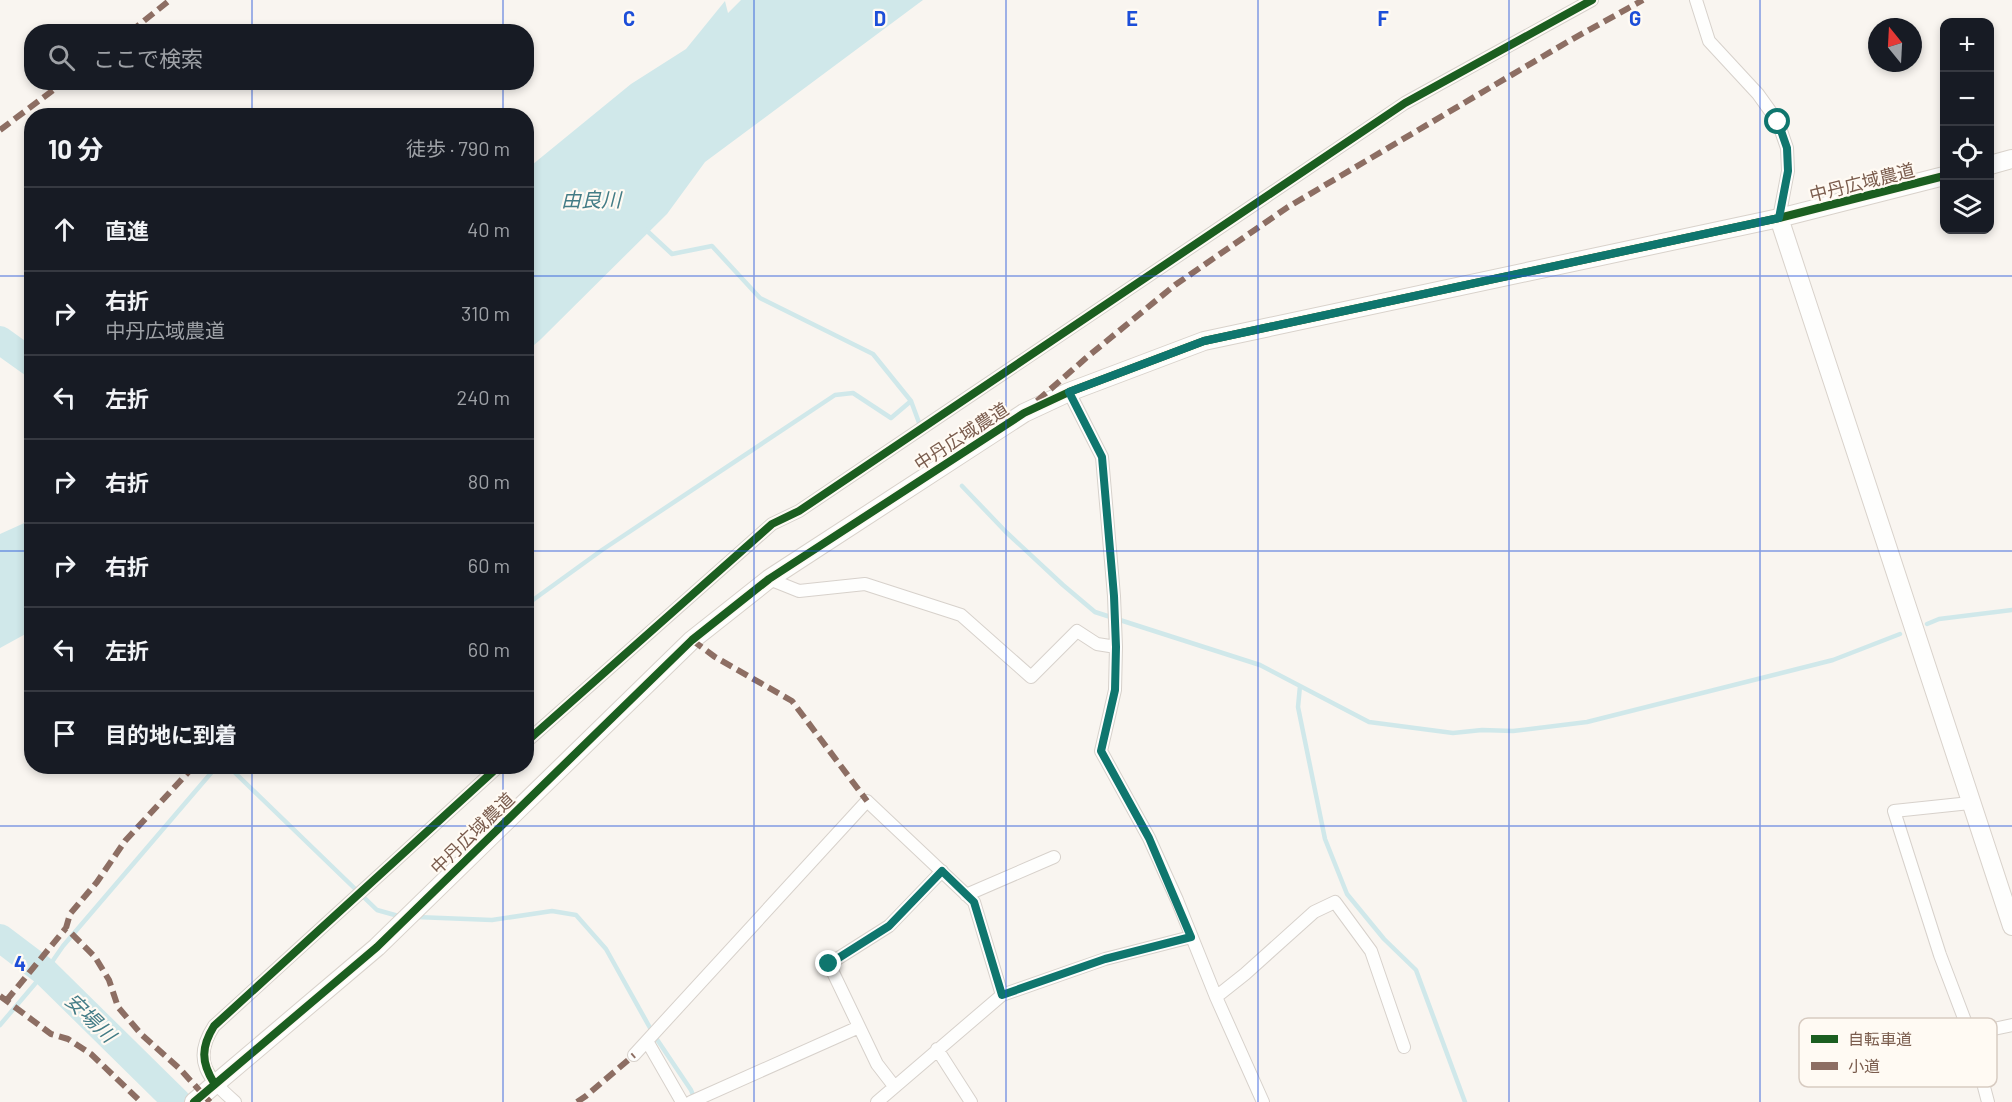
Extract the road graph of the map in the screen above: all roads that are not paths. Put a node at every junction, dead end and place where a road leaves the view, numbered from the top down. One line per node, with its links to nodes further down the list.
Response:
1 (1592, 0): 10 (street)
2 (1696, 0): 6 (street)
3 (2012, 159): 4 (street)
4 (1994, 164)
5 (1940, 177): 6 (street, 中丹広域農道)
6 (1779, 218): 7 (street, 中丹広域農道); 12 (street)
7 (1069, 392): 8 (street, 中丹広域農道); 9 (street)
8 (769, 579): 9 (street); 28 (street, 中丹広域農道)
9 (1116, 647): 17 (street)
10 (534, 735)
11 (490, 774): 28 (street)
12 (1971, 802): 16 (street); 20 (street)
13 (1053, 857): 15 (street)
14 (942, 871): 15 (street); 22 (street); 24 (street)
15 (966, 895): 18 (street)
16 (2012, 926)
17 (1191, 937): 18 (street); 19 (street)
18 (1002, 995): 26 (street)
19 (1216, 997): 25 (street); 37 (street)
20 (1964, 1018)
21 (2012, 1025): 23 (street)
22 (859, 1027): 29 (street); 34 (street)
23 (1997, 1028)
24 (647, 1041): 27 (street); 33 (street)
25 (1404, 1047)
26 (937, 1049): 29 (street); 36 (street)
27 (634, 1055)
28 (211, 1086): 31 (street, 中丹広域農道); 32 (street)
29 (894, 1086): 35 (street)
30 (1984, 1087): 38 (street)
31 (194, 1102)
32 (235, 1102)
33 (682, 1102)
34 (691, 1102)
35 (877, 1102)
36 (971, 1102)
37 (1263, 1102)
38 (1988, 1102)

